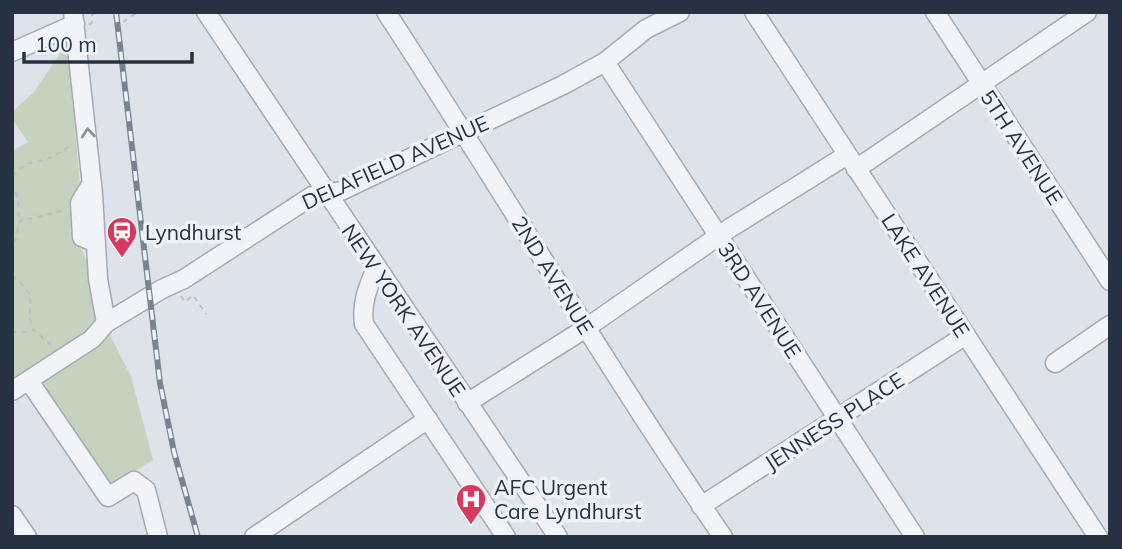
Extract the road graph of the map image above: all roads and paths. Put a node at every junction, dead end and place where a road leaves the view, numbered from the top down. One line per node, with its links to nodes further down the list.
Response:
1 (138, 12): 10 (path)
2 (206, 12): 19 (street, NEW YORK AVENUE)
3 (386, 12): 14 (street, 2ND AVENUE)
4 (680, 12): 12 (street, DELAFIELD AVENUE)
5 (754, 12): 16 (street, LAKE AVENUE)
6 (935, 12): 13 (street, 5TH AVENUE)
7 (1087, 12): 13 (street)
8 (104, 13): 9 (path)
9 (79, 20): 11 (street); 29 (street, one-way to 9)
10 (123, 22)
11 (12, 52)
12 (605, 62): 14 (street, DELAFIELD AVENUE); 22 (street, 3RD AVENUE)
13 (982, 85): 16 (street); 26 (street, 5TH AVENUE)
14 (464, 131): 19 (street, DELAFIELD AVENUE); 31 (street, 2ND AVENUE)
15 (74, 144): 17 (path)
16 (851, 162): 22 (street); 34 (street, LAKE AVENUE)
17 (12, 176)
18 (12, 183): 21 (path)
19 (327, 195): 24 (street, NEW YORK AVENUE); 29 (street, DELAFIELD AVENUE)
20 (73, 209): 21 (path)
21 (20, 221): 23 (path)
22 (719, 236): 31 (street); 41 (street, 3RD AVENUE)
23 (12, 252)
24 (376, 268): 39 (street, NEW YORK AVENUE); 40 (street)
25 (12, 276): 32 (path)
26 (1110, 281)
27 (179, 293): 28 (path)
28 (206, 314)
29 (106, 323): 37 (street, DELAFIELD AVENUE)
30 (1110, 326): 36 (street)
31 (586, 328): 39 (street); 42 (street, 2ND AVENUE)
32 (34, 330): 33 (path); 35 (path)
33 (12, 331)
34 (966, 335): 41 (street, JENNESS PLACE); 51 (street, LAKE AVENUE)
35 (53, 347)
36 (1055, 363)
37 (29, 381): 38 (street, DELAFIELD AVENUE); 45 (street)
38 (12, 391)
39 (467, 403): 48 (street, NEW YORK AVENUE)
40 (428, 419): 46 (street); 47 (street)
41 (836, 419): 42 (street, JENNESS PLACE); 50 (street, 3RD AVENUE)
42 (701, 506): 49 (street, 2ND AVENUE)
43 (12, 515): 44 (street)
44 (27, 537)
45 (158, 537)
46 (254, 537)
47 (506, 537)
48 (558, 537)
49 (723, 537)
50 (915, 537)
51 (1098, 537)

